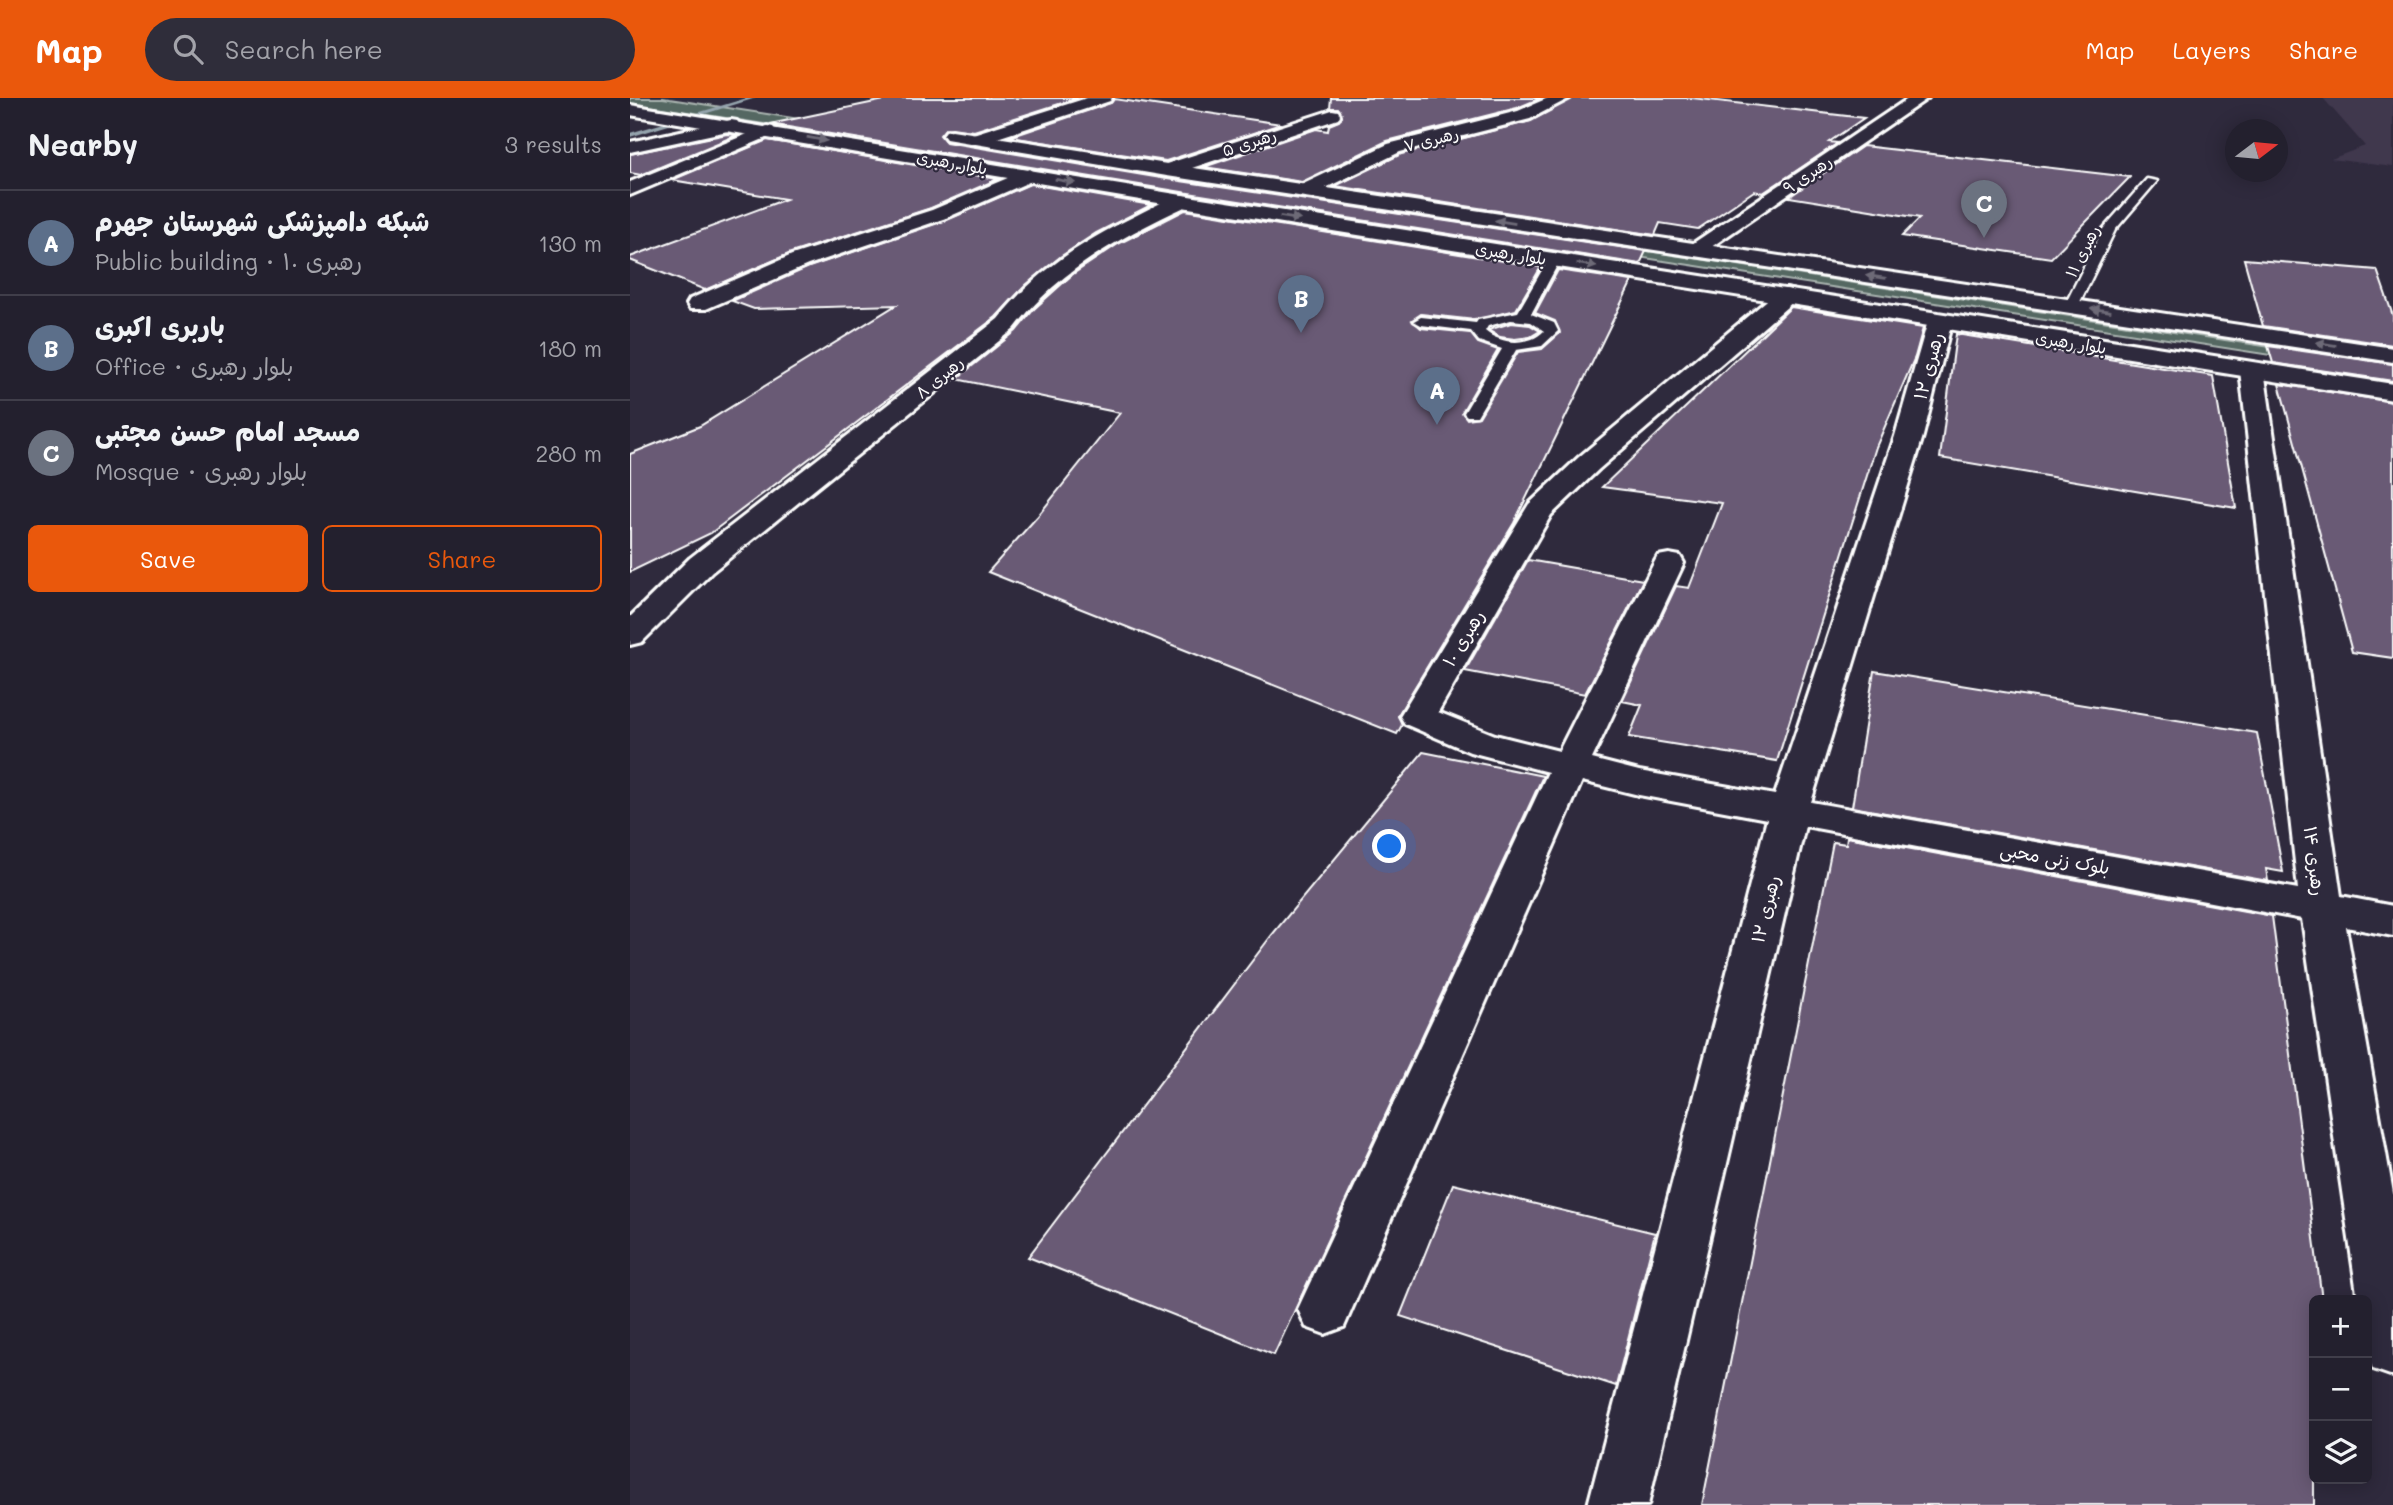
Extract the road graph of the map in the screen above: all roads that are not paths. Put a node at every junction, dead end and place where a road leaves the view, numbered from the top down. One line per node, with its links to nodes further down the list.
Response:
1 (1104, 98): 10 (street)
2 (1562, 98): 17 (street, رهبری ۷)
3 (1920, 98): 19 (street, رهبری ۹)
4 (630, 110): 6 (street, بلوار رهبری)
5 (1332, 115): 13 (street, رهبری ۵)
6 (728, 125): 7 (street, بلوار رهبری); 12 (street)
7 (766, 131): 11 (street, بلوار رهبری, one-way to 11); 16 (street)
8 (889, 132): 11 (street)
9 (928, 132): 10 (street, بلوار رهبری)
10 (976, 139): 13 (street, بلوار رهبری)
11 (853, 145): 14 (street, بلوار رهبری)
12 (630, 147)
13 (1167, 170): 17 (street, بلوار رهبری)
14 (1029, 175): 18 (street, بلوار رهبری, one-way to 18); 22 (street)
15 (2151, 181): 23 (lane, رهبری ۱۱)
16 (630, 189)
17 (1304, 191): 19 (street, بلوار رهبری, one-way to 17)
18 (1182, 201): 20 (street, بلوار رهبری, one-way to 20); 34 (street, رهبری ۸)
19 (1694, 250): 23 (street, بلوار رهبری, one-way to 19)
20 (1553, 260): 21 (street, بلوار رهبری, one-way to 21); 24 (lane)
21 (1786, 296): 26 (street, بلوار رهبری); 37 (street, رهبری ۱۰)
22 (698, 304)
23 (2071, 305): 29 (street, بلوار رهبری, one-way to 23)
24 (1522, 316): 27 (lane); 28 (lane)
25 (1421, 321): 27 (lane)
26 (1940, 321): 30 (street, بلوار رهبری); 38 (street, رهبری ۱۲)
27 (1479, 328): 28 (lane)
28 (1512, 345): 32 (lane)
29 (2393, 355)
30 (2252, 370): 31 (street, بلوار رهبری); 39 (street, رهبری ۱۴)
31 (2393, 392)
32 (1472, 413)
33 (1669, 563): 37 (street)
34 (701, 565): 35 (street); 36 (street)
35 (630, 595)
36 (630, 635)
37 (1570, 766): 38 (street, رهبری ۱۰); 41 (street)
38 (1790, 811): 39 (street, بلوک زنی محبی); 43 (street, رهبری ۱۲)
39 (2321, 905): 40 (street, بلوک زنی محبی); 42 (street, رهبری ۱۴)
40 (2393, 920)
41 (1325, 1309)
42 (2393, 1350)
43 (1618, 1505)

